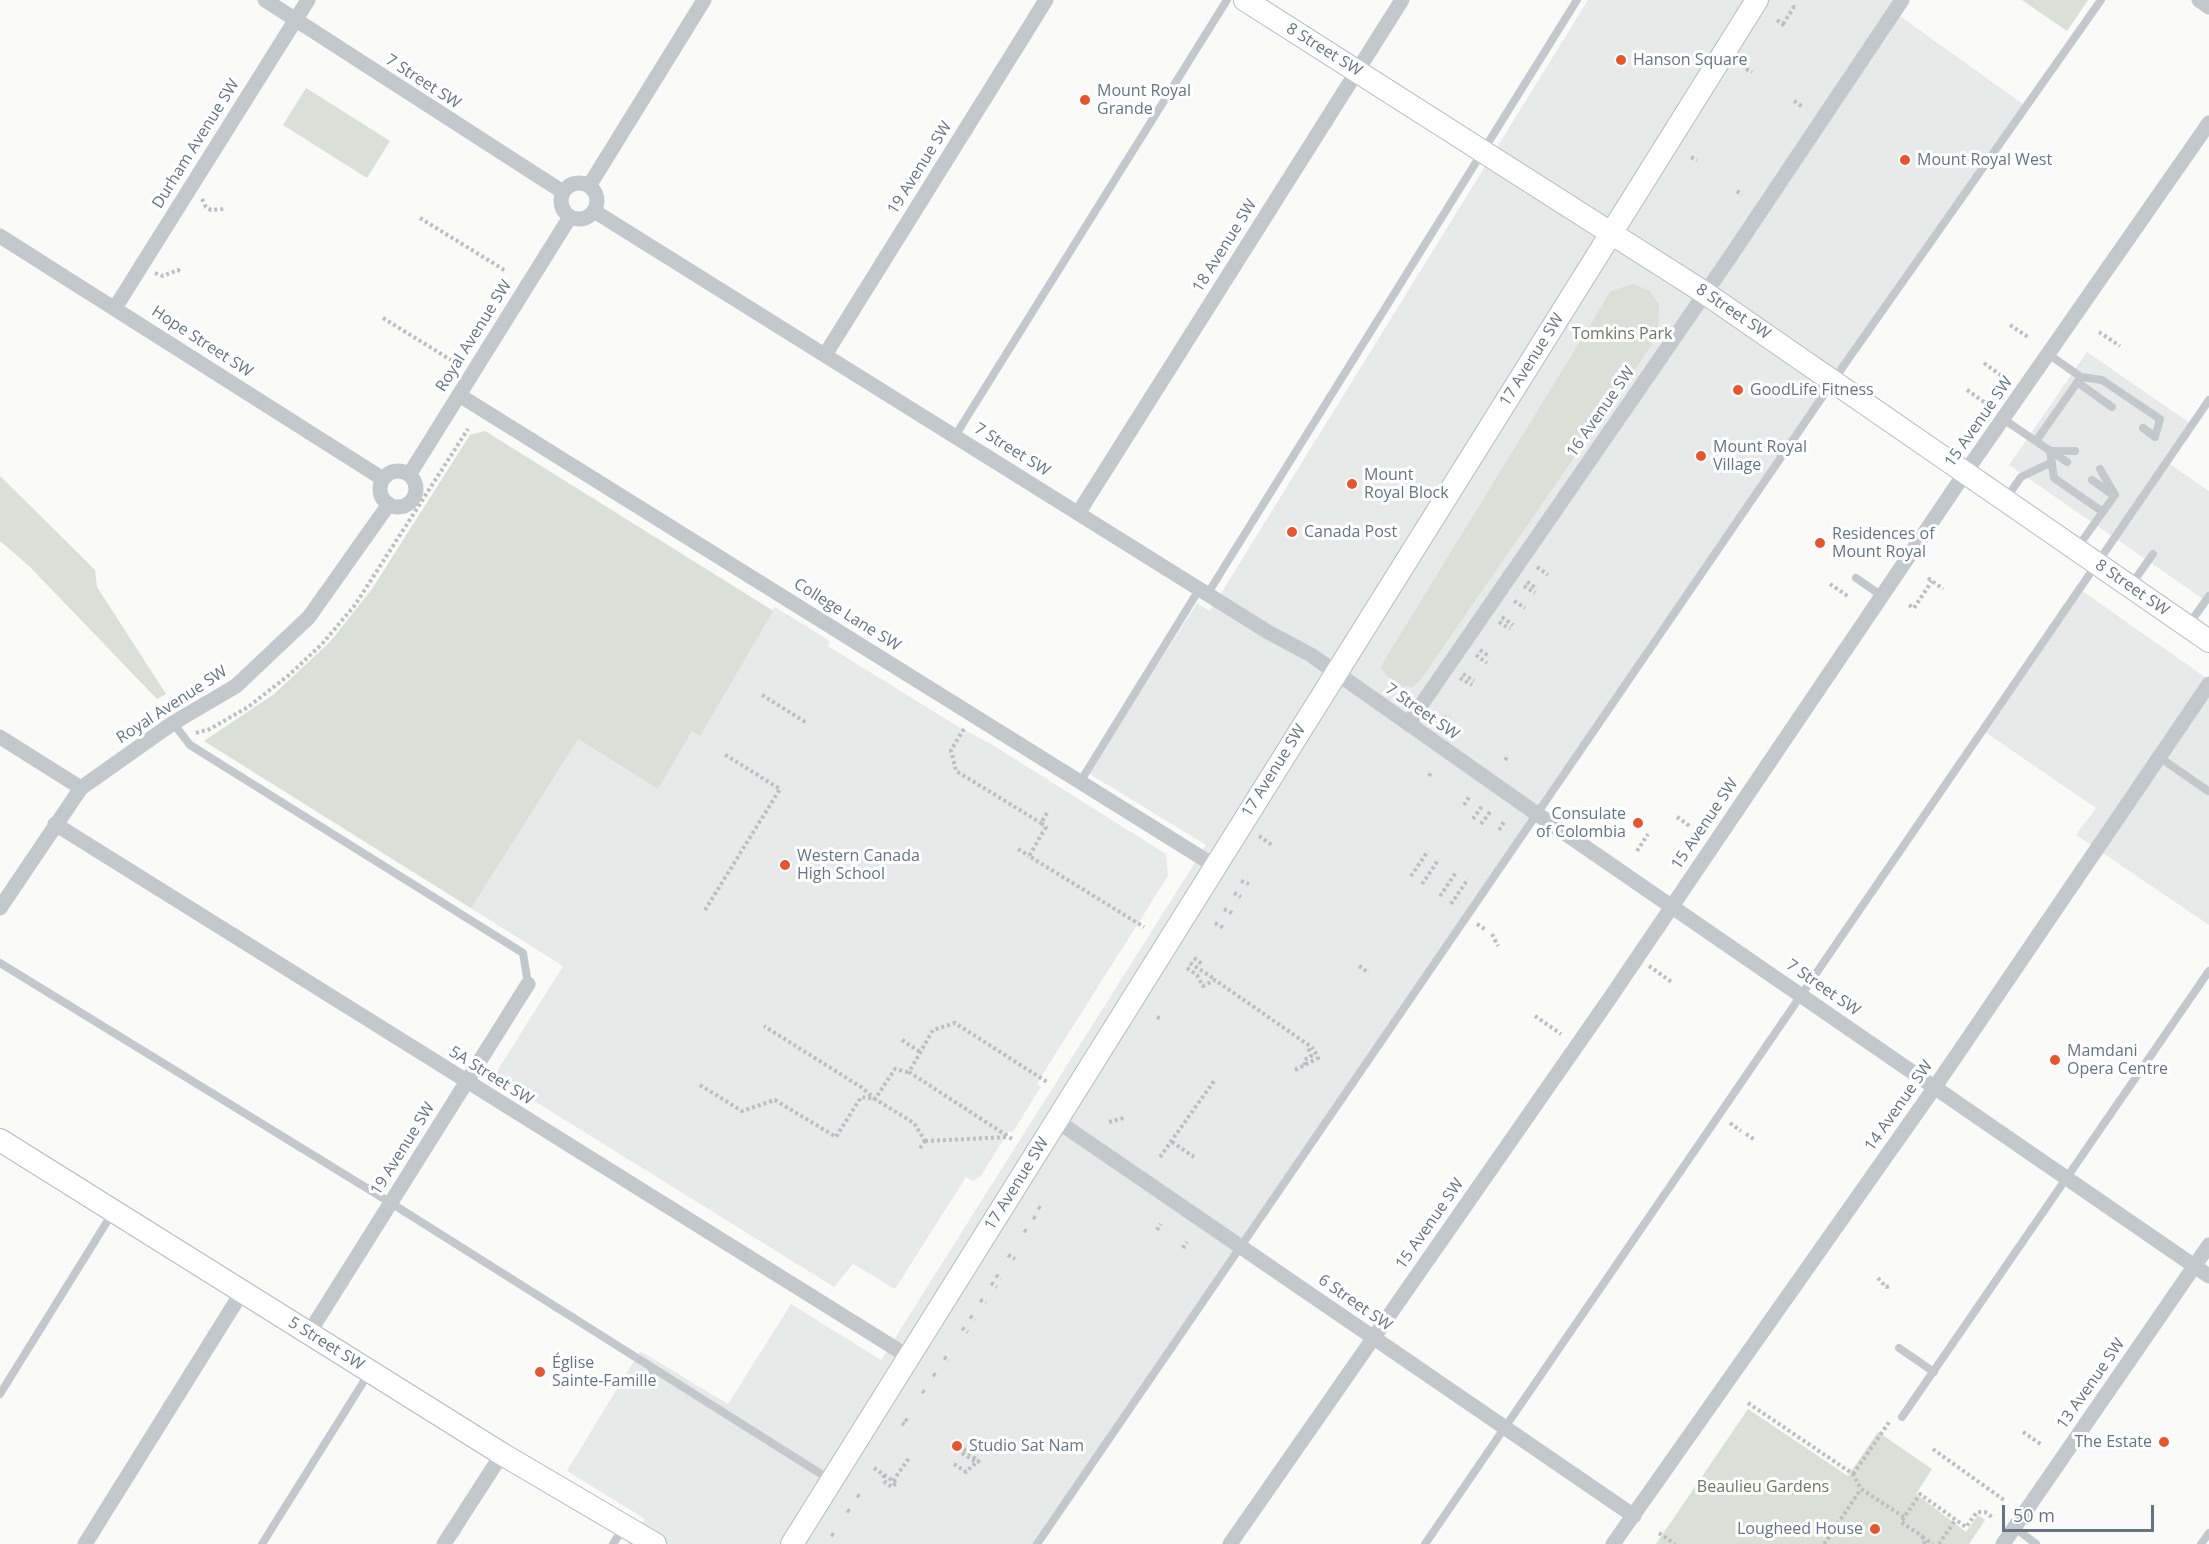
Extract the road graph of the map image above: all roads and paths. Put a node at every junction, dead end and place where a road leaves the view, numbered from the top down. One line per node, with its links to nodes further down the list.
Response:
1 (265, 0): 16 (street, 7 Street SW)
2 (308, 0): 16 (street, Durham Avenue SW)
3 (704, 0): 26 (street)
4 (1046, 0): 48 (street, 19 Avenue SW)
5 (1227, 0): 61 (lane)
6 (1245, 0): 18 (main road, 8 Street SW)
7 (1402, 0): 18 (street, 18 Avenue SW)
8 (1577, 0): 23 (lane)
9 (1757, 0): 35 (main road, 17 Avenue SW)
10 (1902, 0): 40 (street, 16 Avenue SW)
11 (2102, 0): 53 (lane)
12 (2199, 0): 13 (street)
13 (2209, 7)
14 (1796, 9): 15 (path)
15 (1777, 20)
16 (294, 21): 27 (street, Durham Avenue SW); 29 (street, 7 Street SW)
17 (1746, 69): 19 (path)
18 (1357, 70): 23 (main road, 8 Street SW); 75 (street, 18 Avenue SW)
19 (1752, 72)
20 (1794, 101): 21 (path)
21 (1803, 107)
22 (2209, 123): 47 (street, 15 Avenue SW)
23 (1483, 150): 35 (main road, 8 Street SW); 89 (lane)
24 (1692, 157): 25 (path)
25 (1697, 160)
26 (589, 186): 29 (street); 32 (street)
27 (189, 189): 31 (path); 37 (street, Durham Avenue SW)
28 (1737, 191): 30 (path)
29 (564, 192): 33 (street)
30 (1742, 195)
31 (225, 210)
32 (594, 211): 33 (street); 48 (street, 7 Street SW)
33 (570, 217): 55 (street, Royal Avenue SW)
34 (420, 218): 38 (path)
35 (1613, 232): 40 (main road, 8 Street SW); 105 (main road, 17 Avenue SW)
36 (0, 236): 41 (street, Hope Street SW)
37 (142, 264): 39 (path); 41 (street, Durham Avenue SW)
38 (506, 271)
39 (182, 273)
40 (1705, 293): 53 (main road, 8 Street SW); 114 (street, 16 Avenue SW)
41 (115, 308): 70 (street, Hope Street SW)
42 (383, 318): 50 (path)
43 (2010, 325): 45 (path)
44 (2099, 332): 46 (path)
45 (2028, 337)
46 (2120, 346)
47 (2048, 354): 52 (lane); 59 (street, 15 Avenue SW)
48 (825, 355): 61 (street, 7 Street SW)
49 (1983, 363): 51 (path)
50 (460, 366)
51 (2002, 376)
52 (2079, 379): 58 (lane); 60 (lane); 62 (lane)
53 (1834, 381): 68 (main road, 8 Street SW); 129 (lane)
54 (1967, 390): 57 (path)
55 (459, 395): 69 (street, Royal Avenue SW); 121 (street, College Lane SW)
56 (2209, 400): 79 (lane)
57 (1984, 402)
58 (2112, 407)
59 (2003, 419): 62 (lane); 68 (street, 15 Avenue SW)
60 (2143, 428)
61 (955, 436): 75 (street, 7 Street SW)
62 (2036, 441): 63 (lane)
63 (2050, 451): 64 (lane); 65 (lane); 66 (lane)
64 (2074, 451)
65 (2052, 462): 73 (lane); 76 (lane)
66 (2067, 462)
67 (2100, 469): 72 (lane)
68 (1965, 473): 73 (main road, 8 Street SW); 91 (street, 15 Avenue SW)
69 (409, 475): 70 (street); 74 (street)
70 (383, 479): 74 (street)
71 (2092, 480): 72 (lane)
72 (2115, 495): 76 (lane)
73 (2004, 500): 77 (main road, 8 Street SW)
74 (389, 504): 112 (street, Royal Avenue SW)
75 (1078, 512): 89 (street, 7 Street SW)
76 (2103, 512): 77 (lane)
77 (2076, 549): 79 (main road, 8 Street SW)
78 (2153, 554): 87 (lane)
79 (2096, 563): 87 (main road, 8 Street SW); 181 (lane)
80 (1537, 567): 81 (path)
81 (1548, 575)
82 (1928, 578): 84 (path)
83 (1856, 579): 91 (lane)
84 (1932, 581): 88 (path); 95 (path)
85 (1525, 584): 90 (path)
86 (1830, 584): 93 (path)
87 (2130, 586): 98 (main road, 8 Street SW)
88 (1943, 589)
89 (1204, 591): 105 (street, 7 Street SW); 121 (lane)
90 (1536, 591)
91 (1882, 596): 157 (street, 15 Avenue SW)
92 (2209, 596): 98 (lane)
93 (1849, 597)
94 (1514, 601): 96 (path)
95 (1909, 605)
96 (1525, 608)
97 (1501, 619): 99 (path)
98 (2187, 626): 100 (main road, 8 Street SW)
99 (1512, 627)
100 (2209, 641)
101 (1480, 650): 103 (path)
102 (1476, 655): 104 (path)
103 (1490, 657)
104 (1487, 663)
105 (1335, 673): 114 (street, 7 Street SW); 146 (main road, 17 Avenue SW)
106 (1462, 676): 107 (path)
107 (1473, 683)
108 (2209, 684): 118 (street, 14 Avenue SW)
109 (762, 695): 113 (path)
110 (1450, 716): 111 (path)
111 (1444, 718)
112 (173, 723): 122 (street, Royal Avenue SW); 180 (lane)
113 (807, 723)
114 (1408, 724): 129 (street, 7 Street SW)
115 (964, 728): 133 (path)
116 (0, 737): 122 (street)
117 (724, 754): 160 (path)
118 (2159, 757): 123 (lane); 193 (street, 14 Avenue SW)
119 (1432, 771): 120 (path)
120 (1429, 776)
121 (1080, 782): 146 (street, College Lane SW)
122 (81, 788): 134 (street, Royal Avenue SW)
123 (2208, 791)
124 (1469, 797): 125 (path)
125 (1464, 805)
126 (1482, 806): 131 (path)
127 (1490, 812): 135 (path)
128 (1047, 813): 133 (path)
129 (1537, 814): 157 (street, 7 Street SW); 213 (lane)
130 (1677, 817): 136 (path)
131 (1473, 819)
132 (1504, 822): 137 (path)
133 (1041, 823): 144 (path)
134 (55, 824): 158 (street, Royal Avenue SW); 190 (street, 5A Street SW)
135 (1481, 824)
136 (1691, 827)
137 (1499, 830)
138 (1256, 834): 140 (path)
139 (1648, 834): 143 (path)
140 (1272, 845)
141 (1018, 849): 144 (path)
142 (1428, 851): 148 (path)
143 (1637, 851)
144 (1029, 856): 164 (path)
145 (1439, 859): 152 (path)
146 (1215, 866): 196 (main road, 17 Avenue SW)
147 (1457, 871): 154 (path)
148 (1411, 876)
149 (1468, 879): 156 (path)
150 (1241, 881): 151 (path)
151 (1249, 884)
152 (1422, 884)
153 (1233, 893): 155 (path)
154 (1440, 896)
155 (1241, 897)
156 (1451, 904)
157 (1672, 906): 181 (street, 7 Street SW); 233 (street, 15 Avenue SW)
158 (0, 908)
159 (1224, 909): 161 (path)
160 (705, 910)
161 (1233, 914)
162 (1215, 923): 165 (path)
163 (1478, 924): 166 (path)
164 (1144, 927)
165 (1224, 928)
166 (1486, 930)
167 (1492, 934): 168 (path)
168 (1498, 946)
169 (1194, 958): 172 (path)
170 (0, 963): 207 (lane)
171 (1190, 963): 178 (path)
172 (1202, 963)
173 (1359, 966): 177 (path)
174 (1649, 966): 179 (path)
175 (1187, 968): 178 (path)
176 (2209, 971): 206 (lane)
177 (1370, 973)
178 (1213, 980): 187 (path, bridge)
179 (1673, 983)
180 (528, 984): 190 (street, 19 Avenue SW)
181 (1802, 995): 193 (street, 7 Street SW); 248 (lane)
182 (1535, 1016): 184 (path)
183 (764, 1026): 194 (path)
184 (1560, 1034)
185 (902, 1040): 186 (path)
186 (920, 1052): 188 (path); 191 (path)
187 (1295, 1070)
188 (909, 1072): 194 (path); 201 (path)
189 (1214, 1081): 202 (path)
190 (467, 1082): 207 (street, 19 Avenue SW); 235 (street, 5A Street SW)
191 (1047, 1082)
192 (700, 1085): 194 (path)
193 (1935, 1087): 206 (street, 7 Street SW); 261 (street, 14 Avenue SW)
194 (875, 1099): 201 (path)
195 (1124, 1118): 197 (path)
196 (1057, 1120): 213 (street, 6 Street SW); 235 (main road, 17 Avenue SW)
197 (1109, 1122)
198 (1731, 1124): 200 (path)
199 (0, 1140): 208 (main road, 5 Street SW)
200 (1755, 1140)
201 (925, 1141): 203 (path)
202 (1172, 1142): 204 (path); 205 (path)
203 (920, 1148)
204 (1160, 1157)
205 (1194, 1157)
206 (2068, 1178): 217 (street, 7 Street SW); 240 (lane)
207 (391, 1203): 232 (street, 19 Avenue SW); 238 (lane)
208 (114, 1211): 225 (main road, 5 Street SW); 244 (lane)
209 (1161, 1224): 210 (path)
210 (1157, 1230)
211 (1187, 1242): 214 (path)
212 (2209, 1245): 217 (street, 13 Avenue SW)
213 (1241, 1247): 233 (street, 6 Street SW); 275 (lane)
214 (1183, 1248)
215 (1008, 1255): 216 (path)
216 (1015, 1259)
217 (2194, 1266): 219 (street, 7 Street SW); 265 (street, 13 Avenue SW)
218 (996, 1275): 221 (path)
219 (2209, 1275)
220 (1878, 1278): 223 (path)
221 (1001, 1279)
222 (991, 1283): 224 (path)
223 (1890, 1286)
224 (997, 1287)
225 (242, 1292): 232 (main road, 5 Street SW); 271 (street)
226 (980, 1300): 227 (path)
227 (986, 1303)
228 (970, 1316): 229 (path)
229 (975, 1320)
230 (962, 1328): 231 (path)
231 (968, 1332)
232 (309, 1333): 239 (main road, 5 Street SW)
233 (1373, 1337): 248 (street, 6 Street SW); 276 (street, 15 Avenue SW)
234 (1899, 1348): 240 (lane)
235 (909, 1357): 258 (main road, 17 Avenue SW)
236 (944, 1357): 237 (path)
237 (949, 1361)
238 (654, 1369): 243 (lane); 258 (lane)
239 (370, 1372): 253 (main road, 5 Street SW); 272 (lane)
240 (1934, 1372): 246 (lane)
241 (933, 1374): 242 (path)
242 (938, 1377)
243 (647, 1380)
244 (0, 1394)
245 (1748, 1403): 257 (path)
246 (1902, 1417)
247 (1892, 1418): 257 (path)
248 (1505, 1428): 261 (street, 6 Street SW); 277 (lane)
249 (2023, 1432): 250 (path)
250 (2042, 1445)
251 (1933, 1449): 260 (path)
252 (963, 1451): 255 (path)
253 (502, 1454): 268 (main road, 5 Street SW); 273 (street)
254 (909, 1458): 256 (path)
255 (954, 1464)
256 (874, 1467)
257 (1853, 1474): 259 (path)
258 (832, 1480): 274 (main road, 17 Avenue SW)
259 (1861, 1489): 262 (path); 280 (path)
260 (2004, 1500)
261 (1634, 1516): 278 (street, 14 Avenue SW)
262 (1904, 1517): 264 (path); 269 (path)
263 (1992, 1517): 264 (path)
264 (1956, 1519): 283 (path)
265 (2014, 1527): 284 (street, 13 Avenue SW); 285 (lane)
266 (1659, 1533): 279 (path)
267 (2209, 1533): 286 (lane)
268 (619, 1535): 270 (main road, 5 Street SW)
269 (1922, 1536): 281 (path); 282 (path)
270 (652, 1543)
271 (85, 1544)
272 (262, 1544)
273 (444, 1544)
274 (792, 1544)
275 (1037, 1544)
276 (1230, 1544)
277 (1425, 1544)
278 (1613, 1544)
279 (1675, 1544)
280 (1824, 1544)
281 (1924, 1544)
282 (1933, 1544)
283 (1939, 1544)
284 (2002, 1544)
285 (2036, 1544)
286 (2201, 1544)

